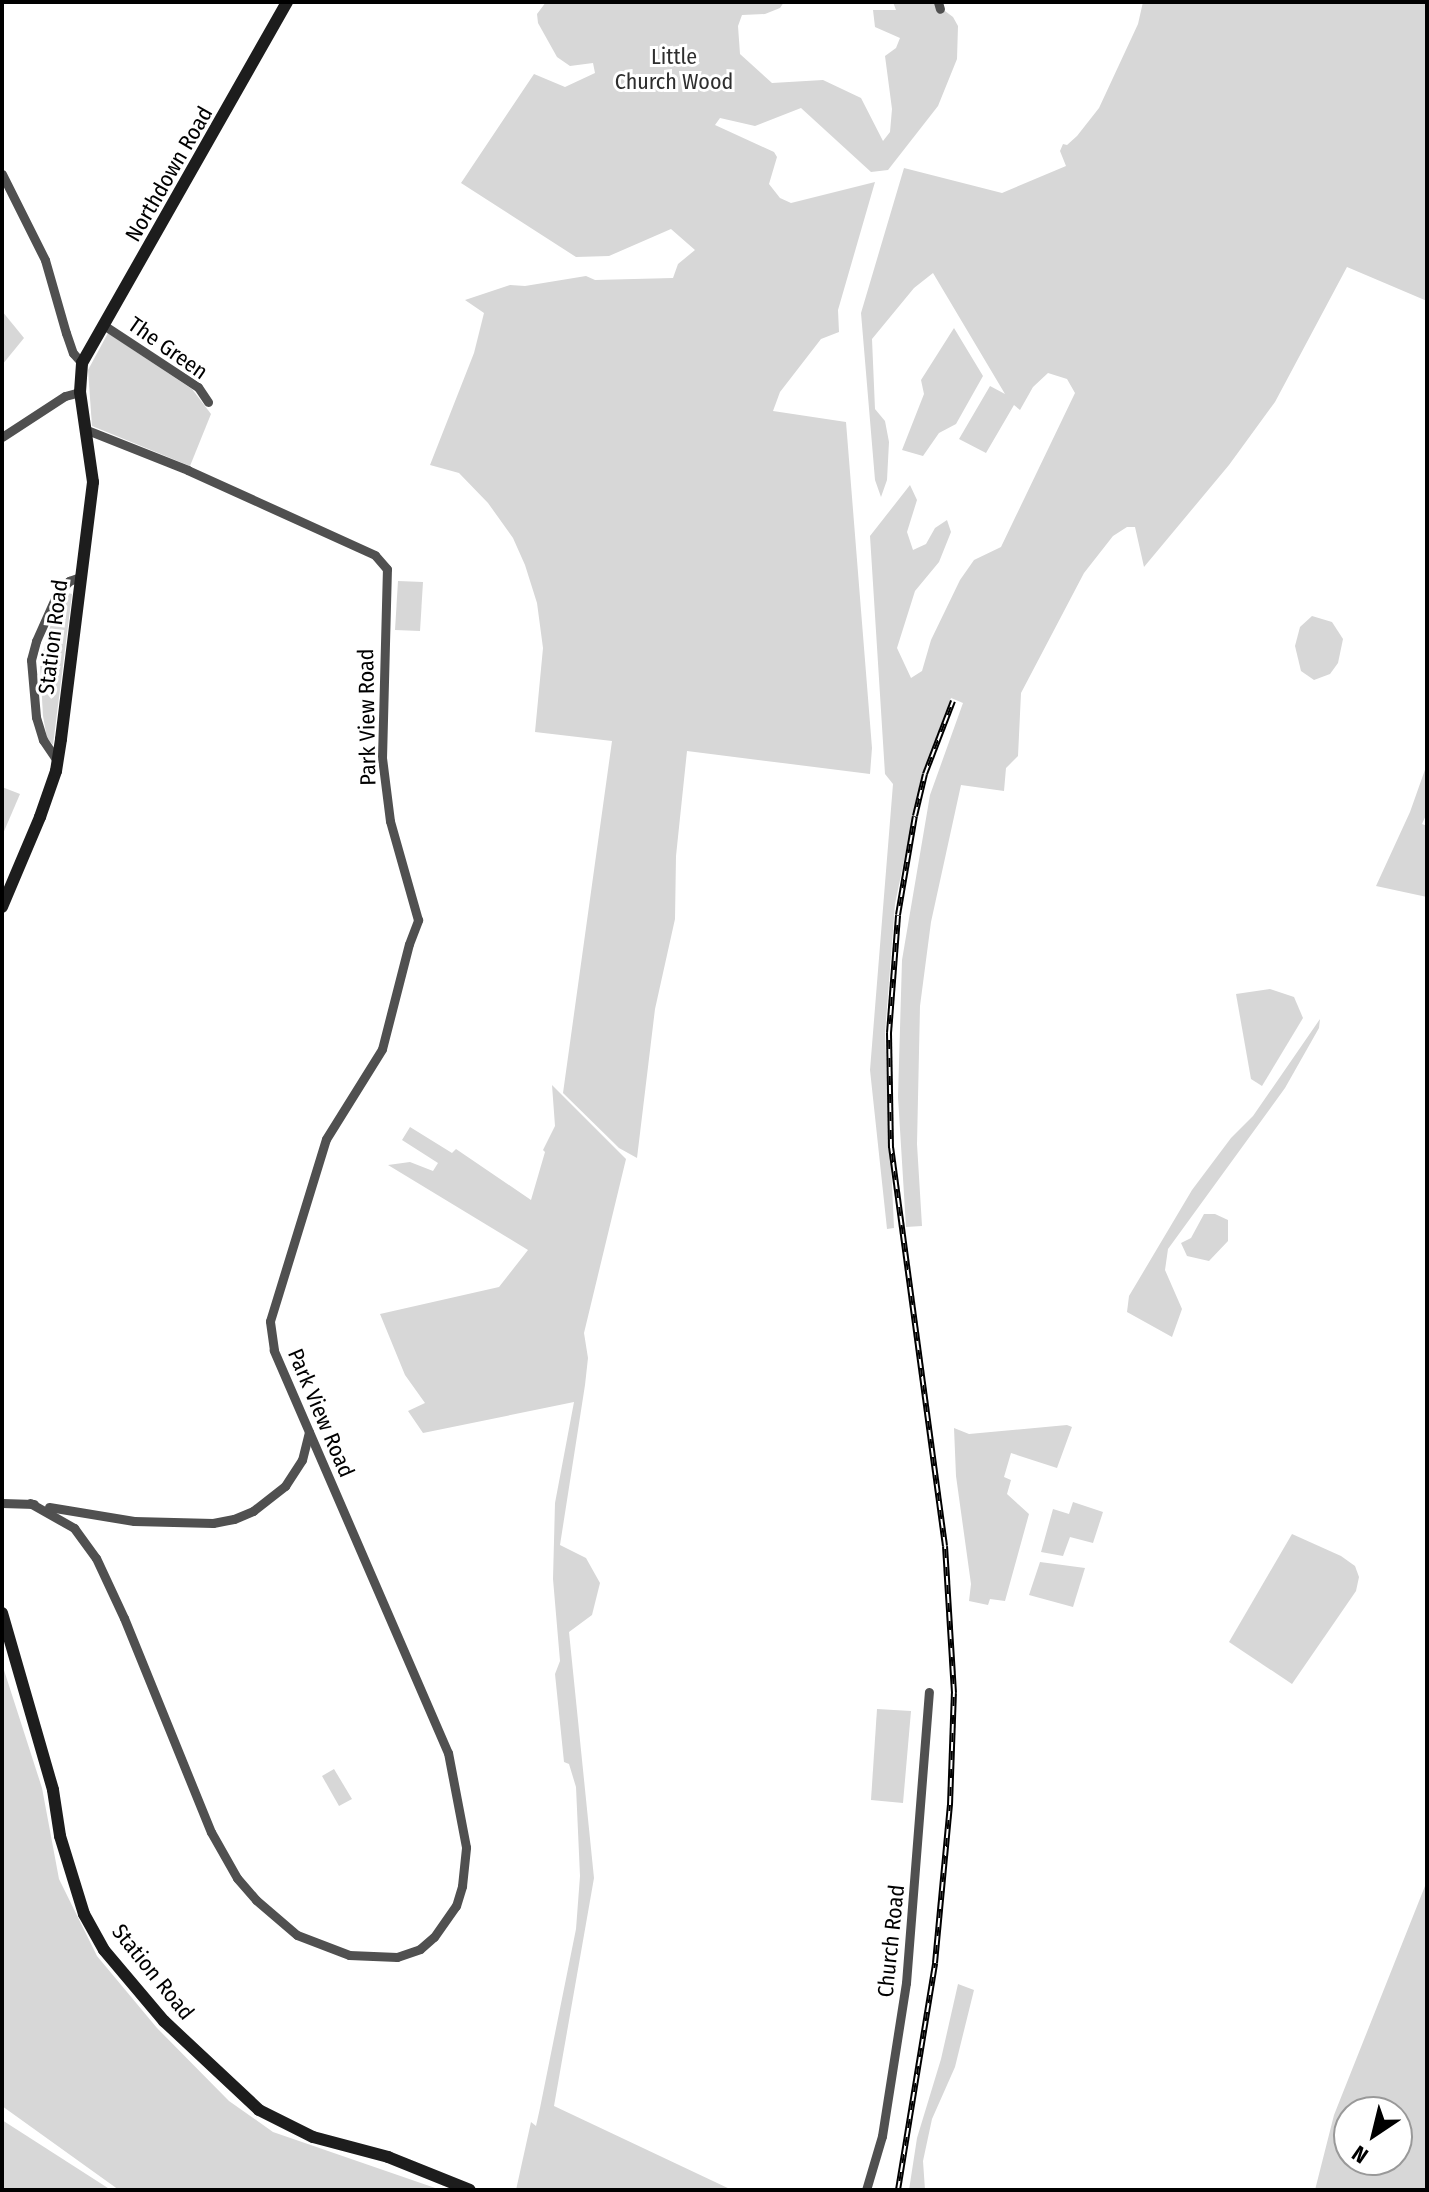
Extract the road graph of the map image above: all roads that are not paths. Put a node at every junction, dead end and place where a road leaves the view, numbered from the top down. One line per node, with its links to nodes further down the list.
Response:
1 (287, 2): 3 (street, Northdown Road)
2 (2, 174): 4 (street)
3 (105, 326): 4 (street, Northdown Road); 6 (street, The Green)
4 (82, 363): 5 (street, Station Road)
5 (80, 392): 7 (street, Station Road); 8 (street)
6 (208, 402)
7 (87, 430): 9 (street, Station Road); 12 (street, Park View Road)
8 (2, 437)
9 (80, 577): 10 (street, Station Road); 10 (street)
10 (58, 762): 11 (street, Station Road)
11 (2, 907)
12 (309, 1432): 14 (street); 14 (street, Park View Road)
13 (2, 1503): 14 (street)
14 (30, 1503)
15 (2, 1613): 17 (street, Station Road)
16 (929, 1692): 18 (street, Church Road)
17 (470, 2190)
18 (866, 2190)

